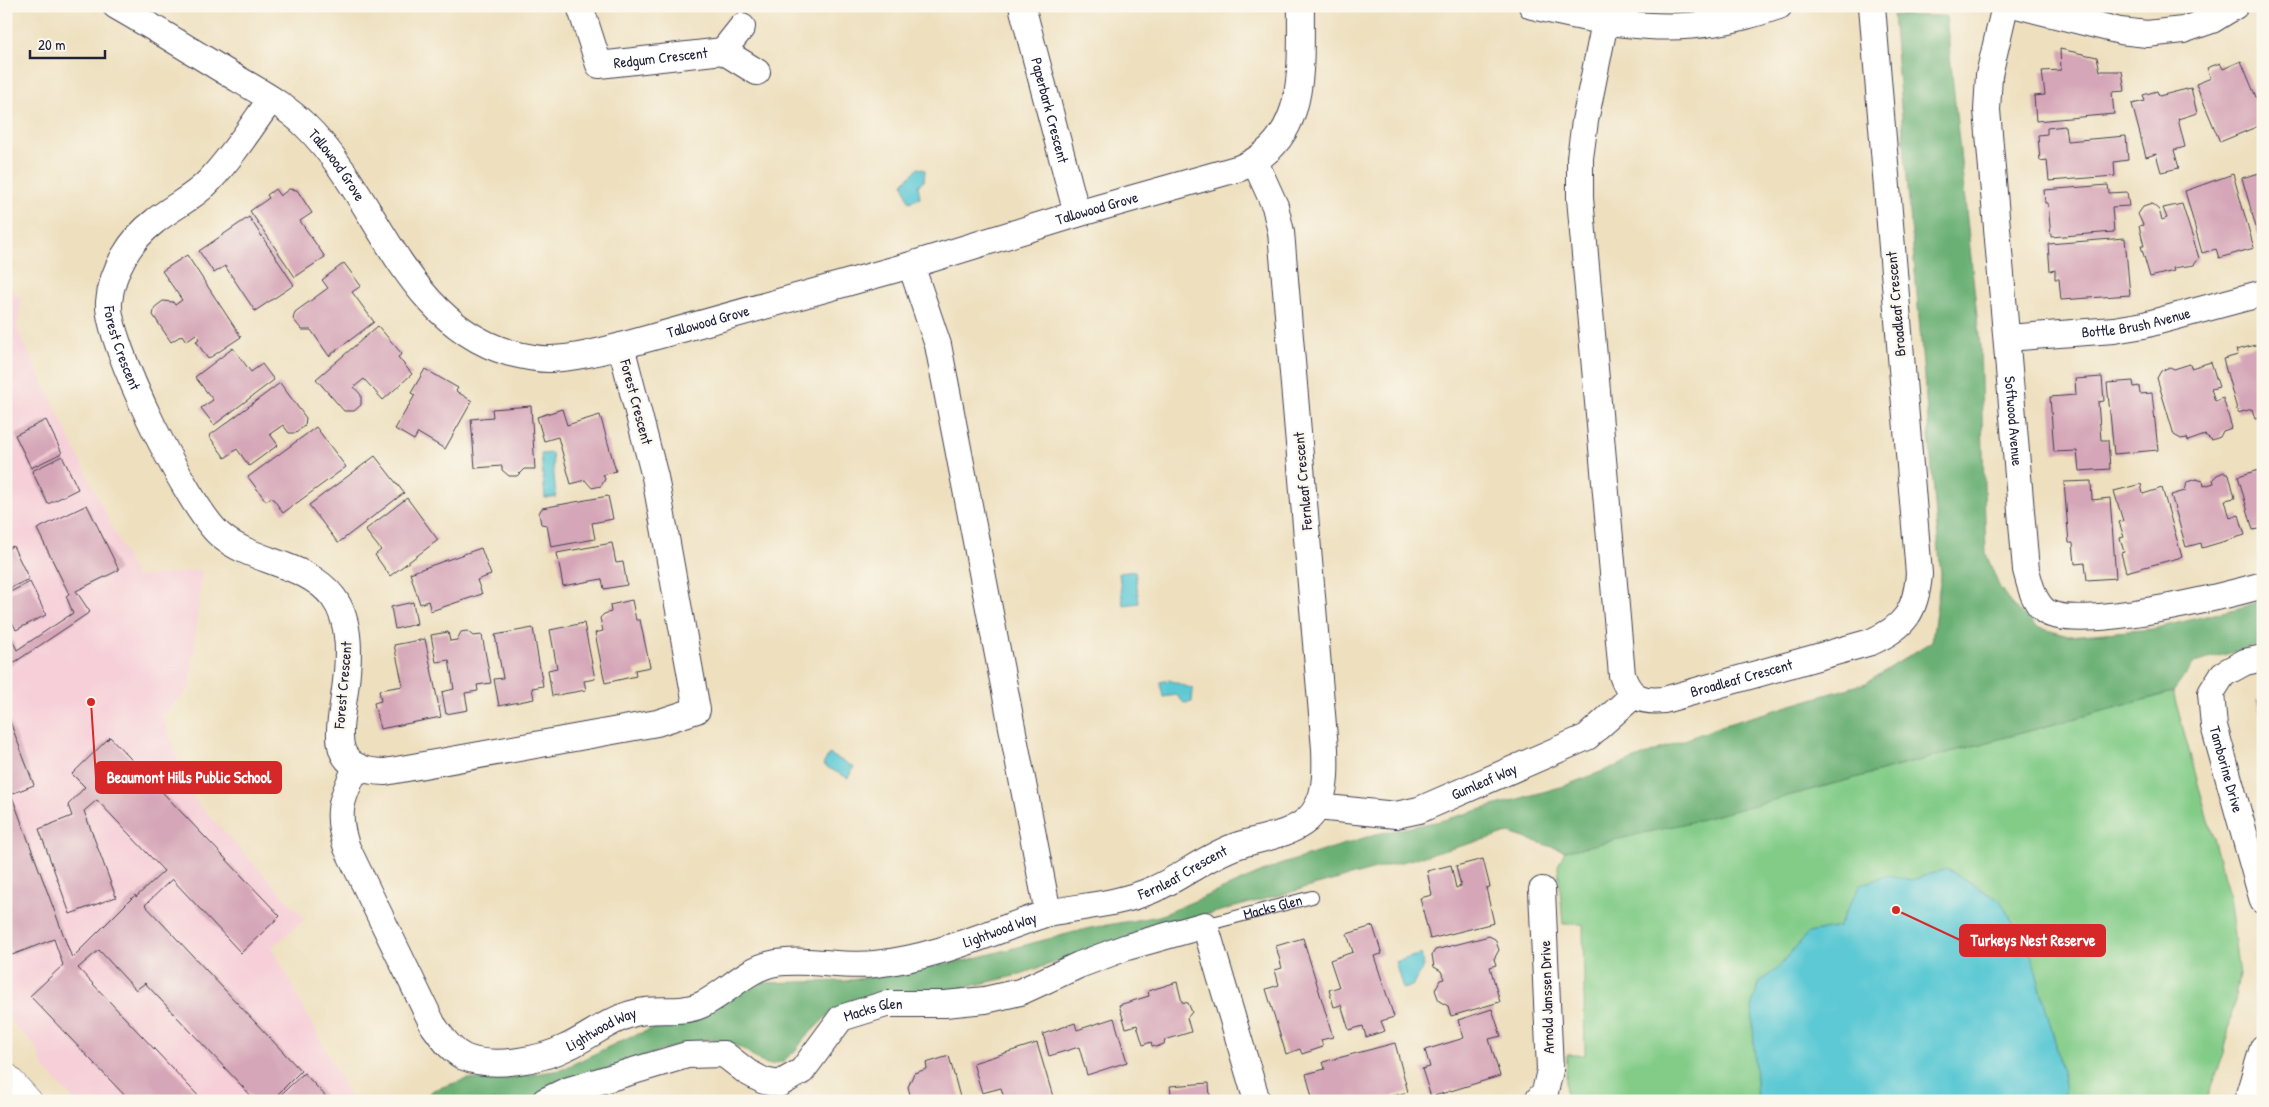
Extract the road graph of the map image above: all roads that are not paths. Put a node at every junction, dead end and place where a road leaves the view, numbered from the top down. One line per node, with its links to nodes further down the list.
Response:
1 (580, 6): 13 (street, Redgum Crescent)
2 (1022, 6): 17 (street, Paperbark Crescent)
3 (1301, 6): 16 (street, Tallowood Grove)
4 (1532, 6): 11 (street)
5 (1779, 6): 11 (street)
6 (1872, 6): 24 (street, Broadleaf Crescent)
7 (2005, 6): 20 (street, Softwood Avenue)
8 (2020, 6): 9 (street)
9 (2235, 6)
10 (131, 10): 15 (street, Tallowood Grove)
11 (1605, 22): 24 (street)
12 (742, 26): 13 (street, Redgum Crescent)
13 (724, 51): 14 (street, Redgum Crescent)
14 (757, 72)
15 (271, 99): 21 (street, Tallowood Grove); 25 (street, Forest Crescent)
16 (1255, 162): 17 (street, Tallowood Grove); 26 (street, Fernleaf Crescent)
17 (1077, 214): 18 (street, Tallowood Grove)
18 (911, 266): 21 (street, Tallowood Grove); 30 (street)
19 (2263, 293): 20 (street, Bottle Brush Avenue)
20 (2007, 338): 22 (street, Softwood Avenue)
21 (621, 346): 25 (street, Forest Crescent)
22 (2263, 585)
23 (2263, 658): 29 (street, Tamborine Drive)
24 (1634, 695): 26 (street, Gumleaf Way)
25 (356, 768): 30 (street, Lightwood Way)
26 (1317, 807): 30 (street, Fernleaf Crescent)
27 (1542, 890): 38 (street, Arnold Janssen Drive)
28 (1312, 897): 31 (lane, Macks Glen)
29 (2263, 901)
30 (1048, 913)
31 (1205, 925): 36 (street, Macks Glen); 37 (street)
32 (2263, 1048): 34 (street)
33 (6, 1077): 35 (street)
34 (2254, 1092)
35 (28, 1101)
36 (545, 1101)
37 (1257, 1101)
38 (1537, 1101)

